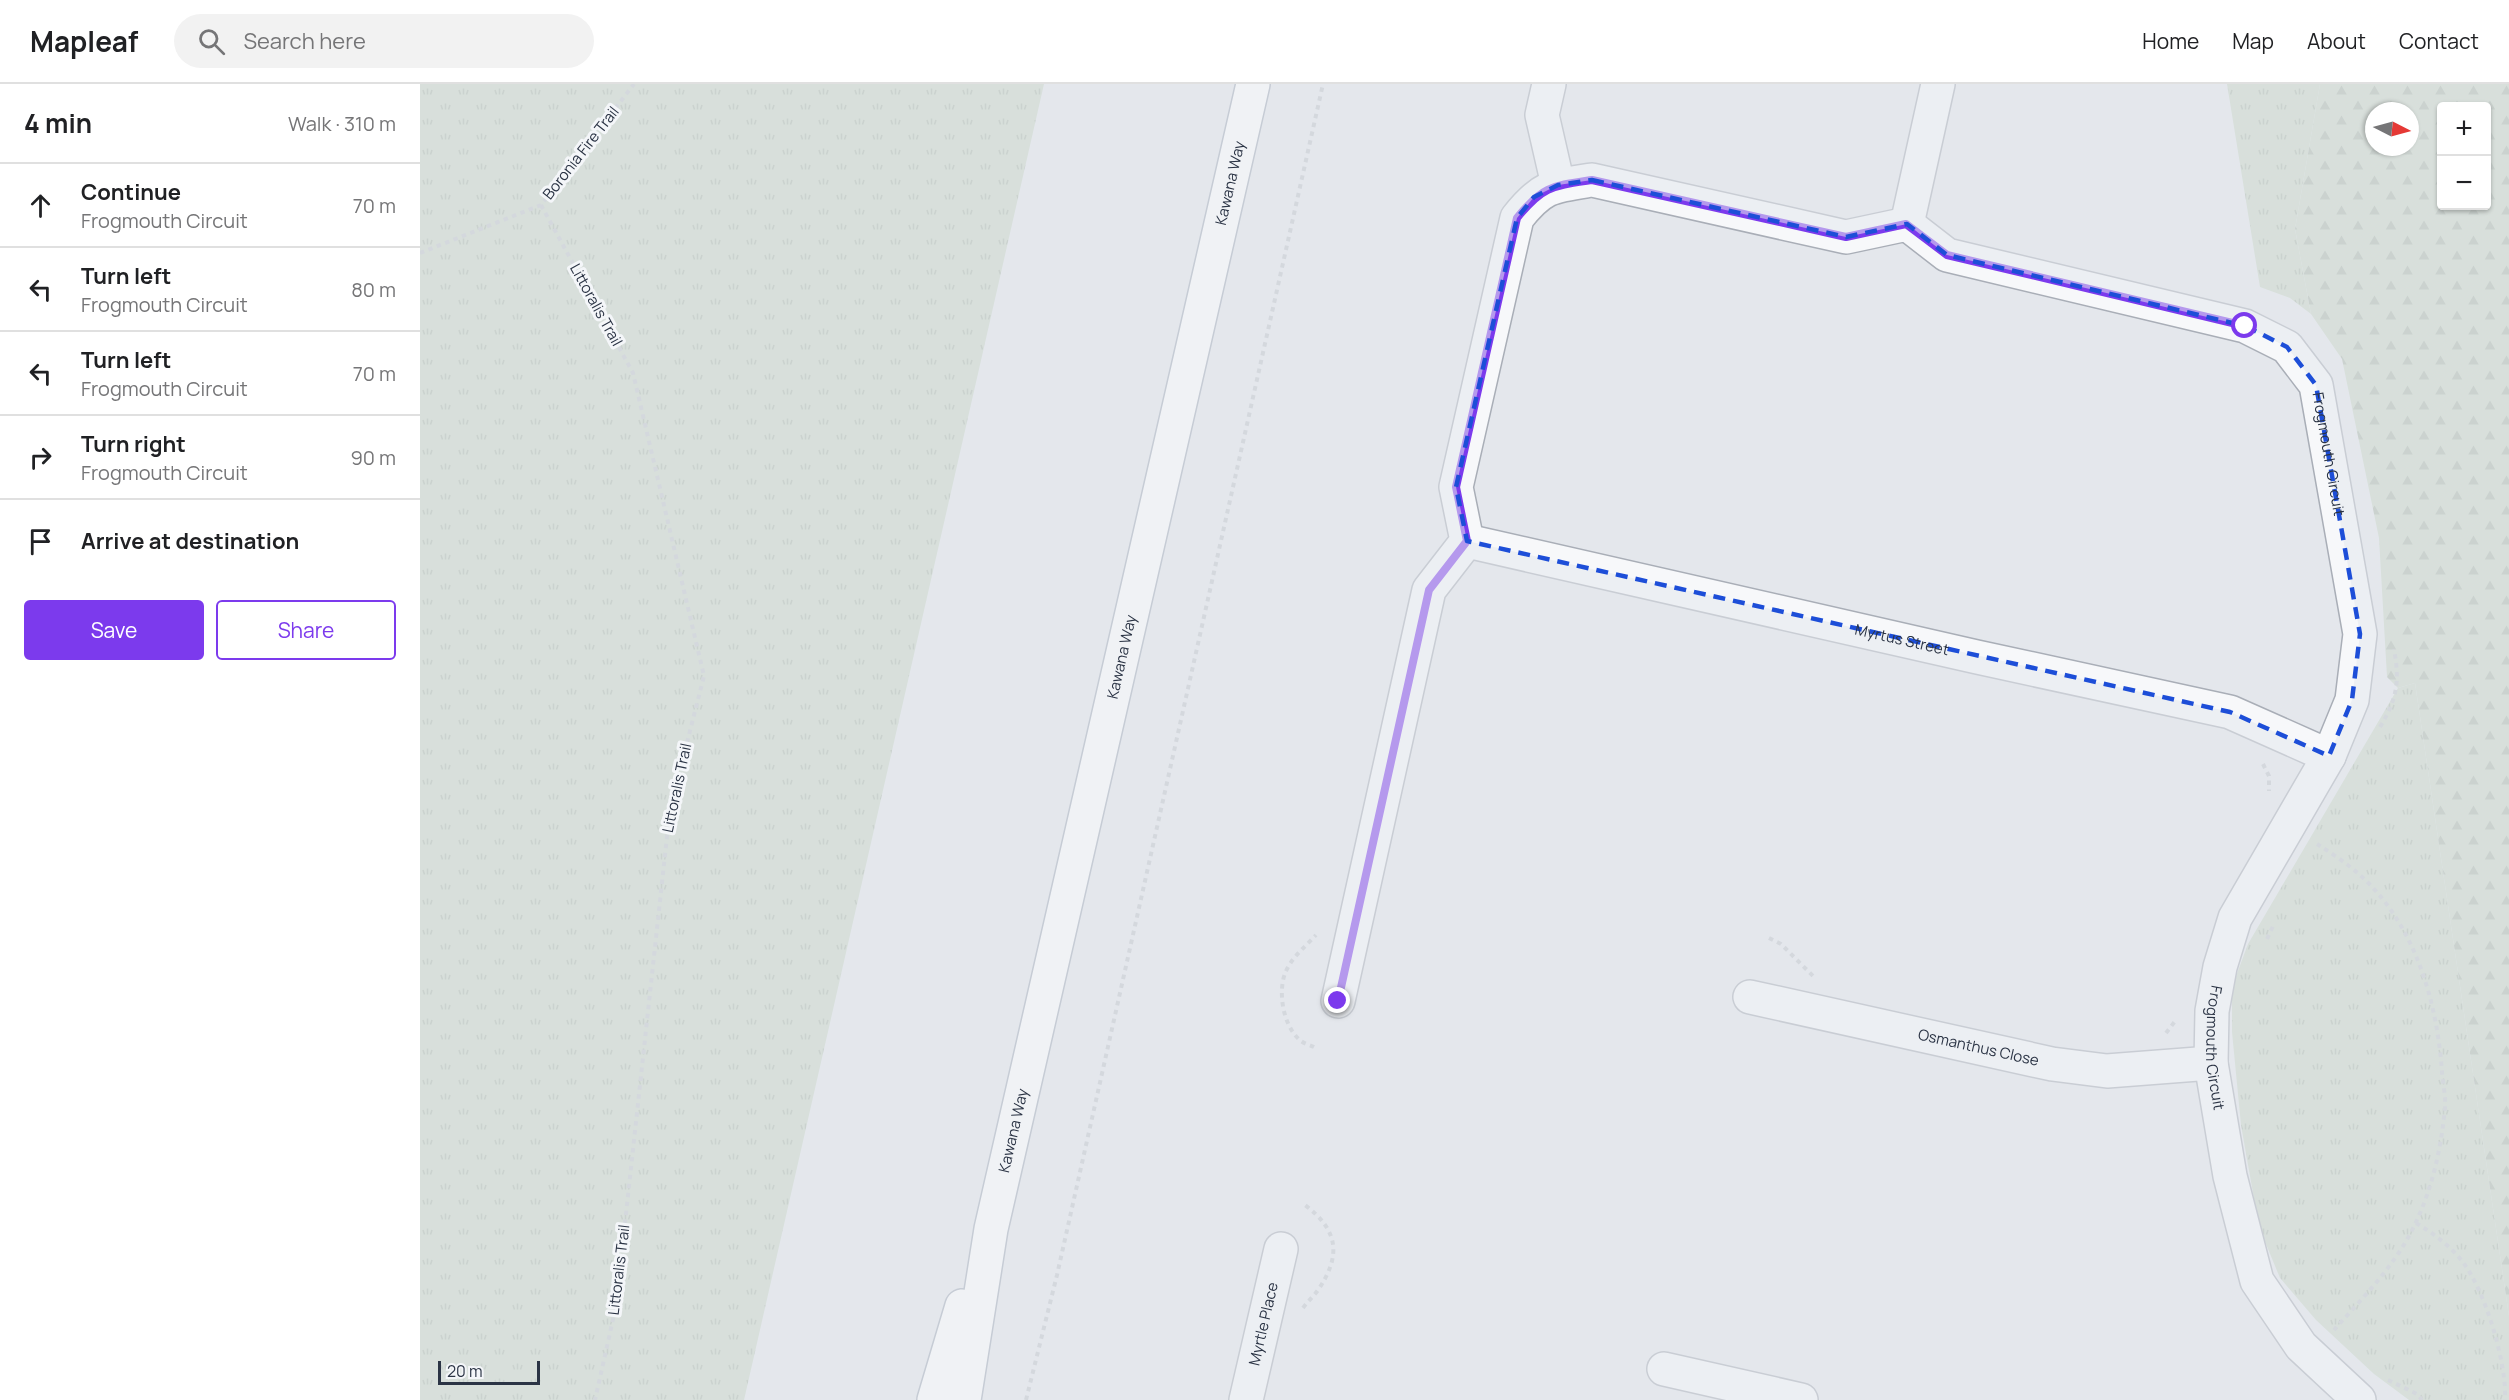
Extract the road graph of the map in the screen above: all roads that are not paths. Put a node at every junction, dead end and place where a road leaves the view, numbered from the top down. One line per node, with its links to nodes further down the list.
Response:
1 (1253, 84): 11 (main road, Kawana Way)
2 (1549, 84): 4 (street)
3 (1938, 84): 5 (street)
4 (1558, 185): 5 (street); 6 (street)
5 (1906, 224): 7 (street, Frogmouth Circuit)
6 (1467, 541): 7 (street, Myrtus Street); 9 (street)
7 (2329, 756): 10 (street, Frogmouth Circuit)
8 (1750, 997): 10 (street, Osmanthus Close)
9 (1338, 1001)
10 (2211, 1063): 18 (street, Frogmouth Circuit)
11 (992, 1229): 14 (main road, Kawana Way); 15 (main road, Kawana Way)
12 (1281, 1249): 16 (street, Myrtle Place)
13 (1664, 1369): 17 (street)
14 (934, 1400)
15 (964, 1400)
16 (1246, 1400)
17 (1801, 1400)
18 (2359, 1400)

